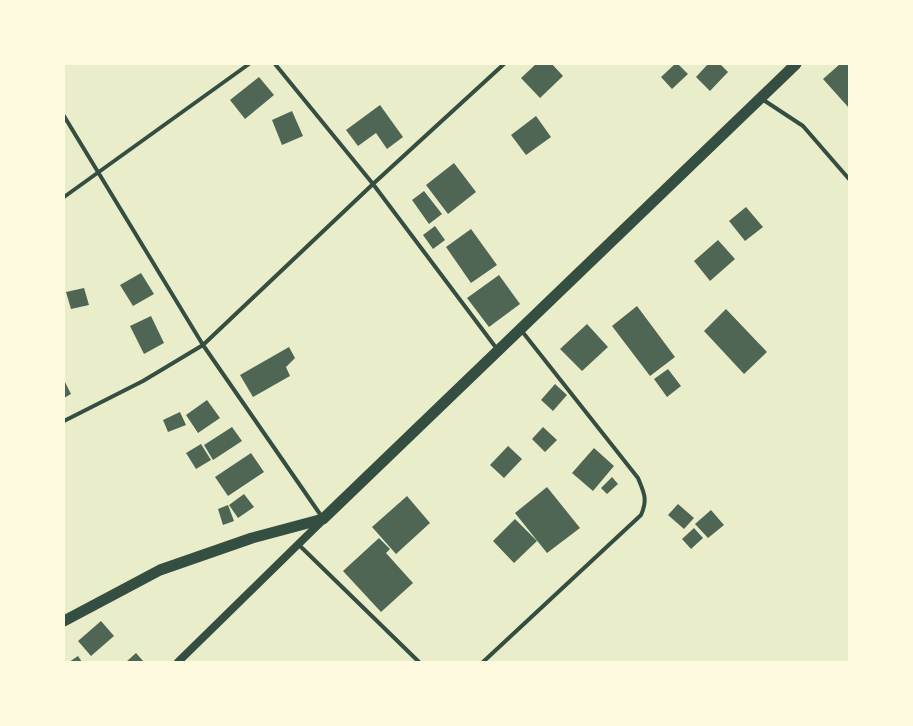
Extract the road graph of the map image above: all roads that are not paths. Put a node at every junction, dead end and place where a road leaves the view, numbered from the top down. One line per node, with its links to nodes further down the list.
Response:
1 (249, 64): 7 (street)
2 (275, 64): 9 (street)
3 (504, 64): 9 (street)
4 (796, 64): 5 (highway)
5 (760, 98): 8 (street); 11 (highway)
6 (64, 116): 7 (street)
7 (100, 173): 10 (street); 12 (street)
8 (849, 179)
9 (372, 184): 12 (street); 13 (street)
10 (64, 197)
11 (521, 330): 13 (highway); 20 (street)
12 (203, 346): 14 (street); 15 (street)
13 (499, 351): 15 (highway)
14 (64, 421)
15 (323, 519): 16 (main road); 17 (highway)
16 (298, 544): 18 (main road); 19 (street)
17 (64, 621)
18 (178, 662)
19 (419, 662)
20 (483, 662)

